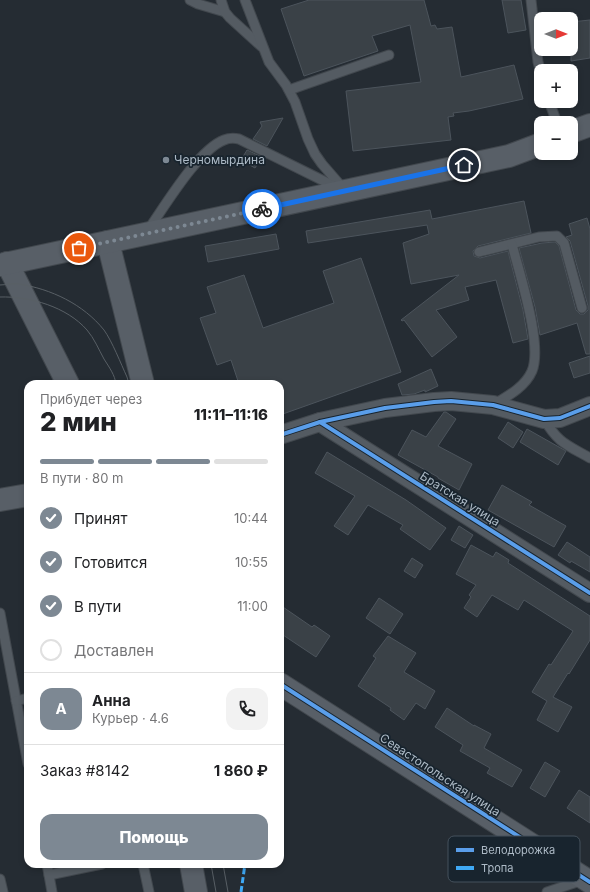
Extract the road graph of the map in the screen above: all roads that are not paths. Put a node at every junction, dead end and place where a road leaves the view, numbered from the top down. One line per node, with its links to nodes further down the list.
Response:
1 (190, 0): 5 (lane)
2 (222, 0): 5 (lane)
3 (245, 0): 6 (lane)
4 (531, 0): 8 (lane)
5 (225, 12): 6 (lane)
6 (264, 48): 9 (lane)
7 (389, 55): 9 (lane)
8 (539, 64)
9 (289, 90): 13 (lane)
10 (590, 125): 11 (street)
11 (578, 129)
12 (534, 147): 13 (street)
13 (345, 191): 14 (street); 14 (lane)
14 (144, 235): 15 (street)
15 (108, 242): 18 (street); 21 (street)
16 (512, 244): 17 (lane); 19 (lane); 22 (lane)
17 (479, 252)
18 (4, 264): 20 (street)
19 (582, 308)
20 (66, 380)
21 (142, 380)
22 (494, 405): 24 (street); 25 (street)
23 (590, 406): 24 (street)
24 (544, 419): 27 (lane)
25 (320, 422): 26 (street); 30 (street, Братская улица)
26 (284, 433)
27 (590, 458)
28 (24, 496): 29 (street)
29 (0, 500)
30 (590, 592)
31 (0, 612): 34 (lane)
32 (284, 687): 36 (street, Севастопольская улица)
33 (24, 699): 34 (lane)
34 (16, 701): 35 (lane)
35 (24, 743)
36 (517, 836)
37 (48, 868): 41 (lane)
38 (81, 868): 41 (lane)
39 (144, 868): 47 (lane)
40 (192, 868): 48 (street)
41 (49, 874): 46 (lane)
42 (0, 879): 45 (lane)
43 (587, 881): 44 (lane)
44 (550, 891)
45 (3, 892)
46 (52, 892)
47 (149, 892)
48 (196, 892)

